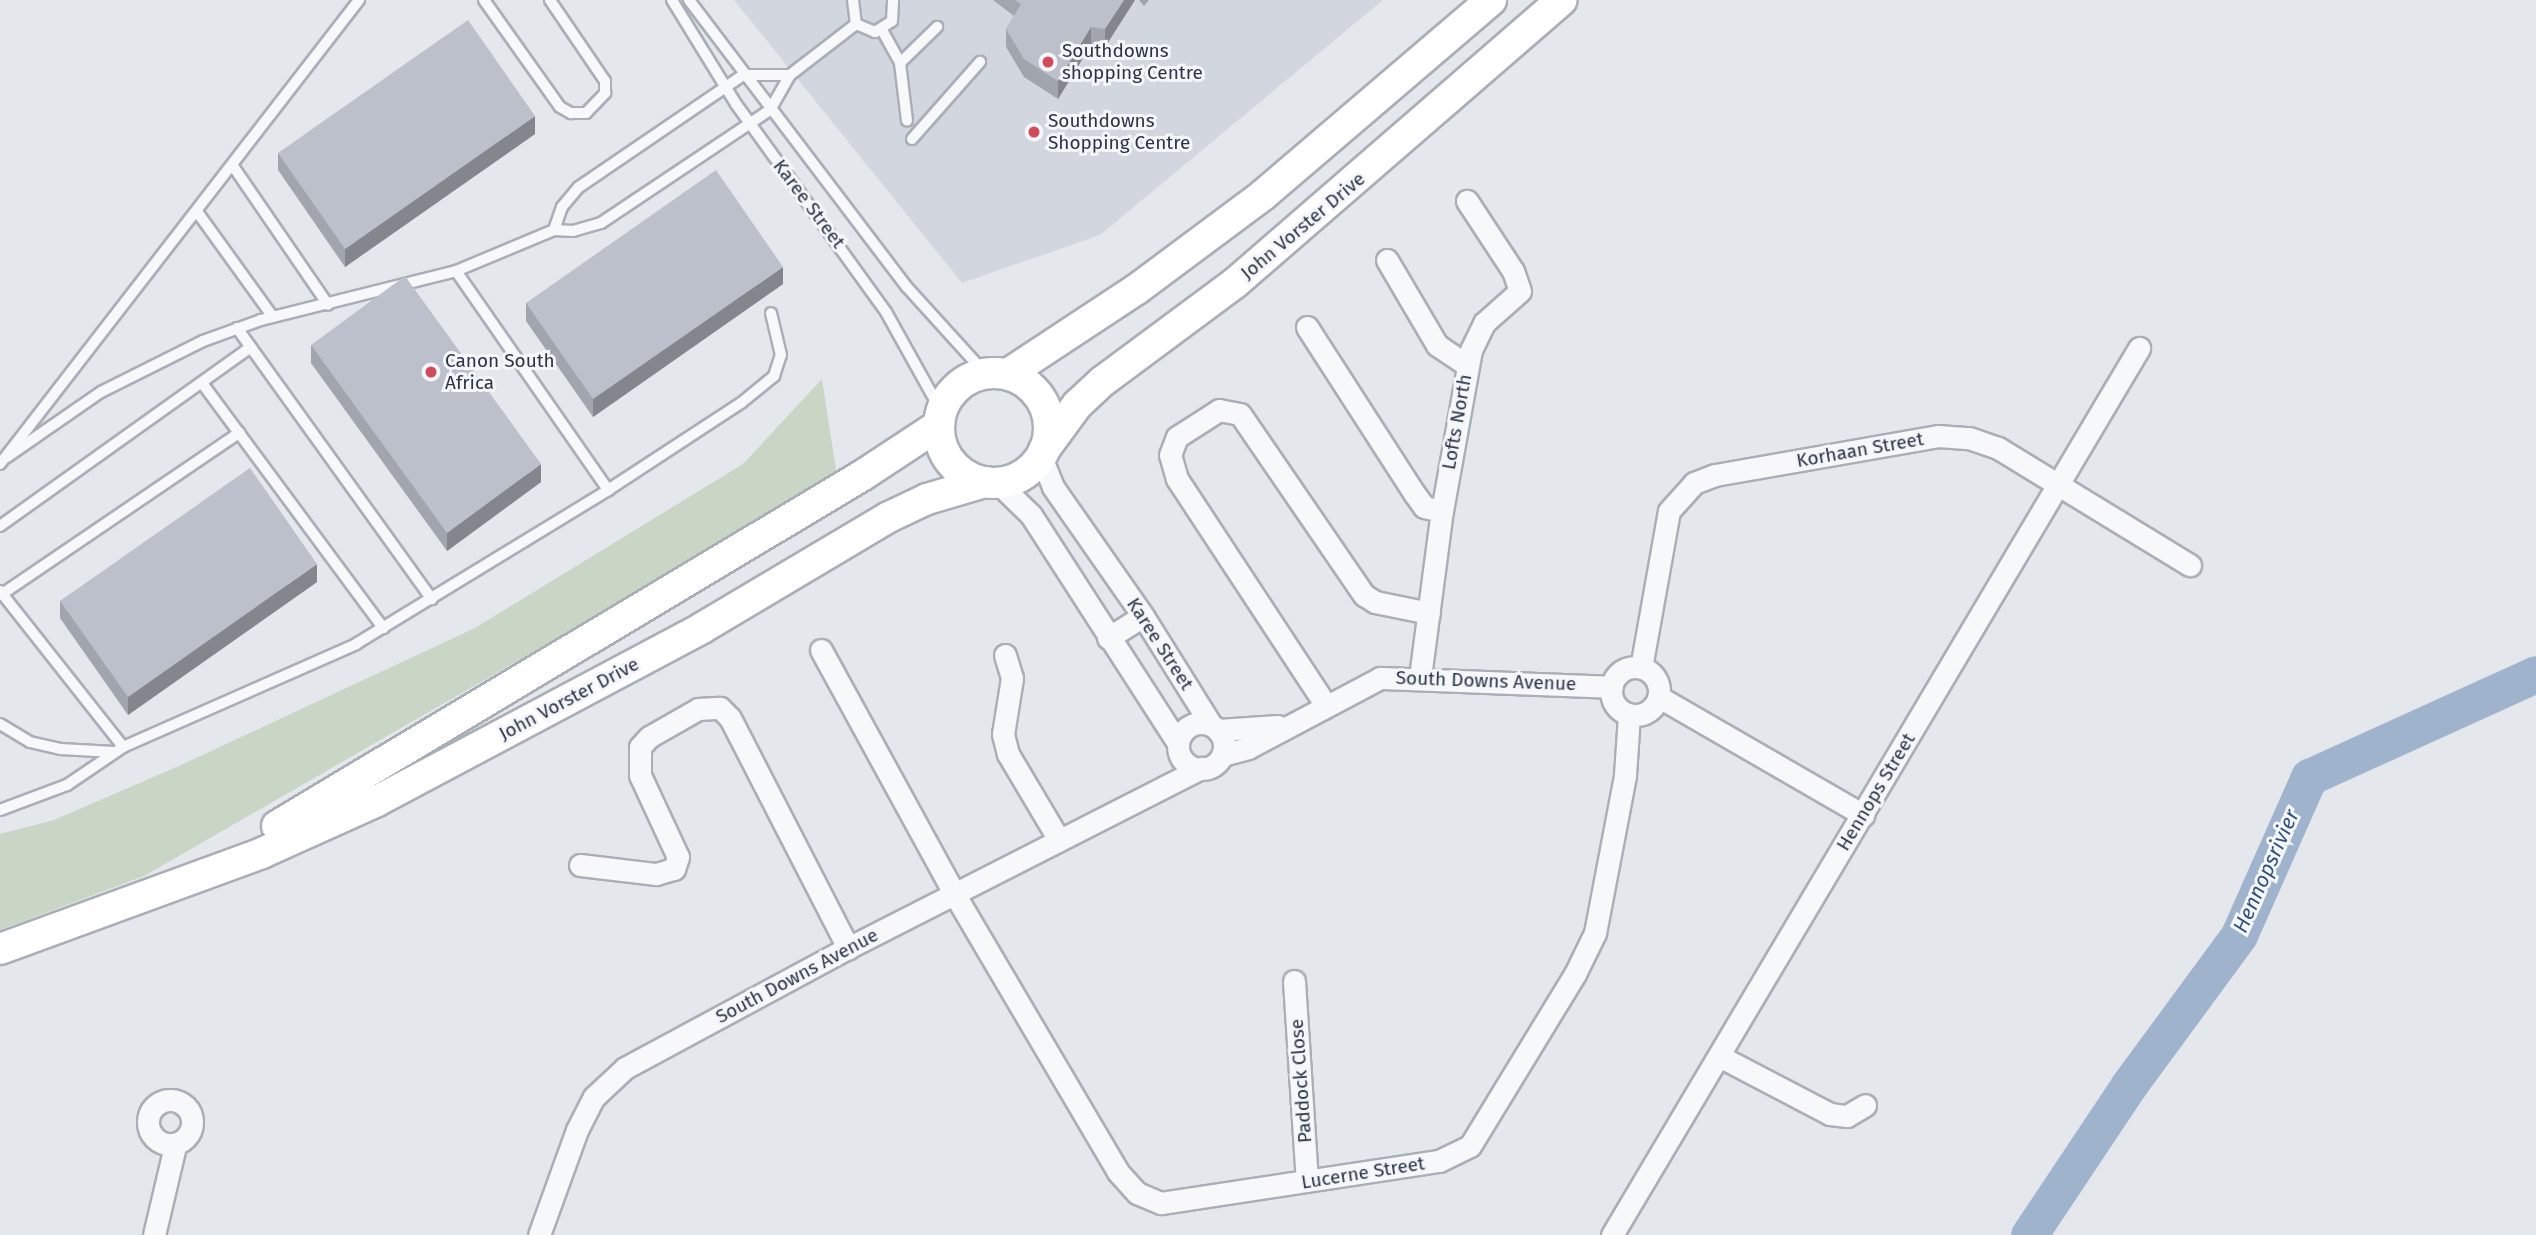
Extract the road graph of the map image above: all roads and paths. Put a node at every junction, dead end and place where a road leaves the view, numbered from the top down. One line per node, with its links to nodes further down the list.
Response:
1 (359, 0): 22 (lane)
2 (484, 0): 3 (lane)
3 (551, 0)
4 (672, 0): 17 (lane, Karee Street)
5 (689, 0): 15 (lane, Karee Street)
6 (853, 0): 10 (lane)
7 (893, 0): 12 (lane)
8 (1492, 0): 36 (street)
9 (1562, 0): 40 (street, John Vorster Drive)
10 (856, 24): 12 (lane); 16 (lane)
11 (937, 27): 14 (lane)
12 (882, 30): 14 (lane)
13 (980, 62): 21 (lane)
14 (900, 63): 19 (lane)
15 (743, 75): 16 (lane); 17 (lane); 18 (lane, Karee Street)
16 (790, 75): 18 (lane)
17 (726, 87): 20 (lane, Karee Street); 25 (lane)
18 (770, 110): 20 (lane); 36 (lane, Karee Street)
19 (907, 121)
20 (751, 123): 25 (lane); 38 (lane, Karee Street)
21 (912, 139)
22 (233, 166): 24 (lane); 28 (lane)
23 (1467, 201): 35 (street, Lofts North)
24 (198, 213): 30 (lane); 41 (lane)
25 (554, 230): 27 (lane)
26 (1387, 260): 35 (street)
27 (456, 271): 28 (lane); 44 (lane)
28 (328, 305): 30 (lane)
29 (771, 313): 44 (lane)
30 (273, 317): 32 (lane)
31 (1307, 327): 45 (street)
32 (237, 328): 33 (lane); 41 (lane)
33 (251, 347): 37 (lane); 49 (lane)
34 (2139, 348): 43 (street, Hennops Street)
35 (1467, 365): 45 (street, Lofts North)
36 (997, 373): 38 (street); 40 (street)
37 (202, 383): 39 (lane); 46 (lane)
38 (940, 418): 42 (street); 74 (street, John Vorster Drive)
39 (239, 433): 48 (lane); 52 (lane)
40 (1042, 454): 42 (street); 51 (street, Karee Street)
41 (4, 461)
42 (991, 482): 53 (street, Karee Street); 74 (street, John Vorster Drive)
43 (2056, 485): 47 (street, Korhaan Street); 56 (street, Korhaan Street); 71 (street, Hennops Street)
44 (608, 489): 49 (lane)
45 (1442, 511): 50 (street, Lofts North)
46 (0, 526)
47 (2190, 565)
48 (1, 593): 65 (lane)
49 (432, 599): 52 (lane)
50 (1429, 613): 57 (street, Lofts North); 60 (street)
51 (1143, 616): 53 (street); 64 (street, Karee Street)
52 (383, 628): 65 (lane)
53 (1108, 638): 66 (street, Karee Street)
54 (821, 650): 75 (street, Lucerne Street)
55 (1005, 655): 72 (street)
56 (1641, 668): 58 (street); 59 (street)
57 (1420, 677): 58 (street, South Downs Avenue); 60 (street, South Downs Avenue)
58 (1612, 687): 61 (street)
59 (1659, 697): 61 (street); 71 (street)
60 (1325, 705): 63 (street, South Downs Avenue)
61 (1629, 714): 82 (street, Lucerne Street)
62 (0, 724): 65 (lane)
63 (1286, 725): 64 (street, South Downs Avenue); 67 (street, South Downs Avenue)
64 (1214, 728): 66 (street); 67 (street)
65 (119, 749): 70 (lane)
66 (1180, 750): 68 (street); 69 (street, South Downs Avenue)
67 (1222, 755): 68 (street)
68 (1202, 768): 69 (street, South Downs Avenue)
69 (1141, 800): 72 (street, South Downs Avenue)
70 (2, 807)
71 (1863, 815): 79 (street, Hennops Street)
72 (1059, 840): 75 (street, South Downs Avenue)
73 (580, 866): 76 (street)
74 (142, 895): 77 (street, John Vorster Drive)
75 (955, 895): 76 (street, South Downs Avenue); 82 (street, Lucerne Street)
76 (848, 948): 84 (street, South Downs Avenue)
77 (0, 949)
78 (1294, 981): 82 (street, Paddock Close)
79 (1719, 1056): 80 (street); 85 (street, Hennops Street)
80 (1865, 1105)
81 (175, 1146): 83 (street)
82 (1307, 1181)
83 (154, 1235)
84 (539, 1235)
85 (1612, 1235)

